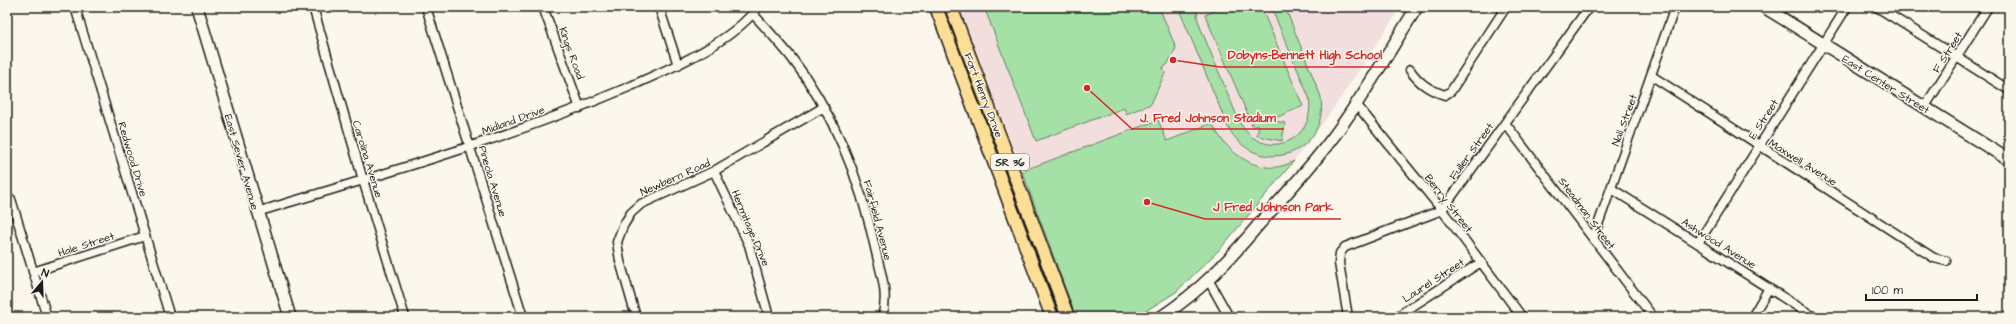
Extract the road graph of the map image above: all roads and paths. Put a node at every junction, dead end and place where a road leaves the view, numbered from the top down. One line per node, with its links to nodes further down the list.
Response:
1 (76, 7): 38 (street, Redwood Drive)
2 (197, 7): 37 (street, East Sevier Avenue)
3 (313, 7): 33 (street, Carolina Avenue)
4 (426, 7): 30 (street, Pineola Avenue)
5 (543, 7): 26 (street, Kings Road)
6 (659, 7): 20 (street)
7 (936, 7): 54 (main road, Fort Henry Drive / SR 36)
8 (951, 7): 55 (main road, Fort Henry Drive / SR 36)
9 (1418, 7): 24 (street)
10 (1506, 7): 21 (street)
11 (1589, 7): 28 (street, Fuller Street)
12 (1675, 7): 22 (street, Nall Street)
13 (1764, 7): 18 (street, East Center Street)
14 (1847, 7): 18 (street, E Street)
15 (1877, 7): 19 (street)
16 (1988, 7): 19 (street, F Street)
17 (756, 10): 20 (street, Midland Drive); 25 (street, Fairfield Avenue)
18 (1824, 44): 27 (street, East Center Street); 29 (street, E Street)
19 (1957, 56): 23 (street); 27 (street, F Street)
20 (678, 65): 26 (street, Midland Drive)
21 (1410, 70)
22 (1652, 76): 29 (street, Maxwell Avenue); 34 (street, Nall Street)
23 (2009, 90)
24 (1356, 104): 36 (street, Berry Street); 44 (street)
25 (824, 107): 32 (street, Newbern Road); 53 (street, Fairfield Avenue)
26 (580, 108): 30 (street, Midland Drive)
27 (1924, 108): 31 (street, East Center Street)
28 (1505, 123): 36 (street, Fuller Street); 39 (street, Steadman Street)
29 (1759, 146): 40 (street, E Street); 41 (street, Maxwell Avenue)
30 (470, 147): 33 (street, Midland Drive); 50 (street, Pineola Avenue)
31 (2009, 160)
32 (714, 171): 51 (street, Newbern Road); 52 (street, Hermitage Drive)
33 (363, 180): 37 (street, Midland Drive); 49 (street, Carolina Avenue)
34 (1612, 189): 39 (street, Nall Street); 40 (street, Ashwood Avenue)
35 (11, 199): 43 (street)
36 (1442, 210): 42 (street, Berry Street); 58 (street)
37 (256, 212): 48 (street, East Sevier Avenue)
38 (145, 236): 43 (street, Hale Street); 47 (street, Redwood Drive)
39 (1593, 239): 61 (street, Steadman Street)
40 (1698, 243): 45 (street, Ashwood Avenue)
41 (1946, 261)
42 (1481, 262): 59 (street, Laurel Street); 60 (street, Berry Street)
43 (33, 272): 46 (street)
44 (1209, 281): 56 (street); 57 (street)
45 (1769, 288): 62 (street); 63 (street, Ashwood Avenue)
46 (47, 317)
47 (170, 317)
48 (290, 317)
49 (405, 317)
50 (523, 317)
51 (636, 317)
52 (769, 317)
53 (882, 317)
54 (1052, 317)
55 (1068, 317)
56 (1161, 317)
57 (1230, 317)
58 (1348, 317)
59 (1396, 317)
60 (1522, 317)
61 (1653, 317)
62 (1752, 317)
63 (1814, 317)

